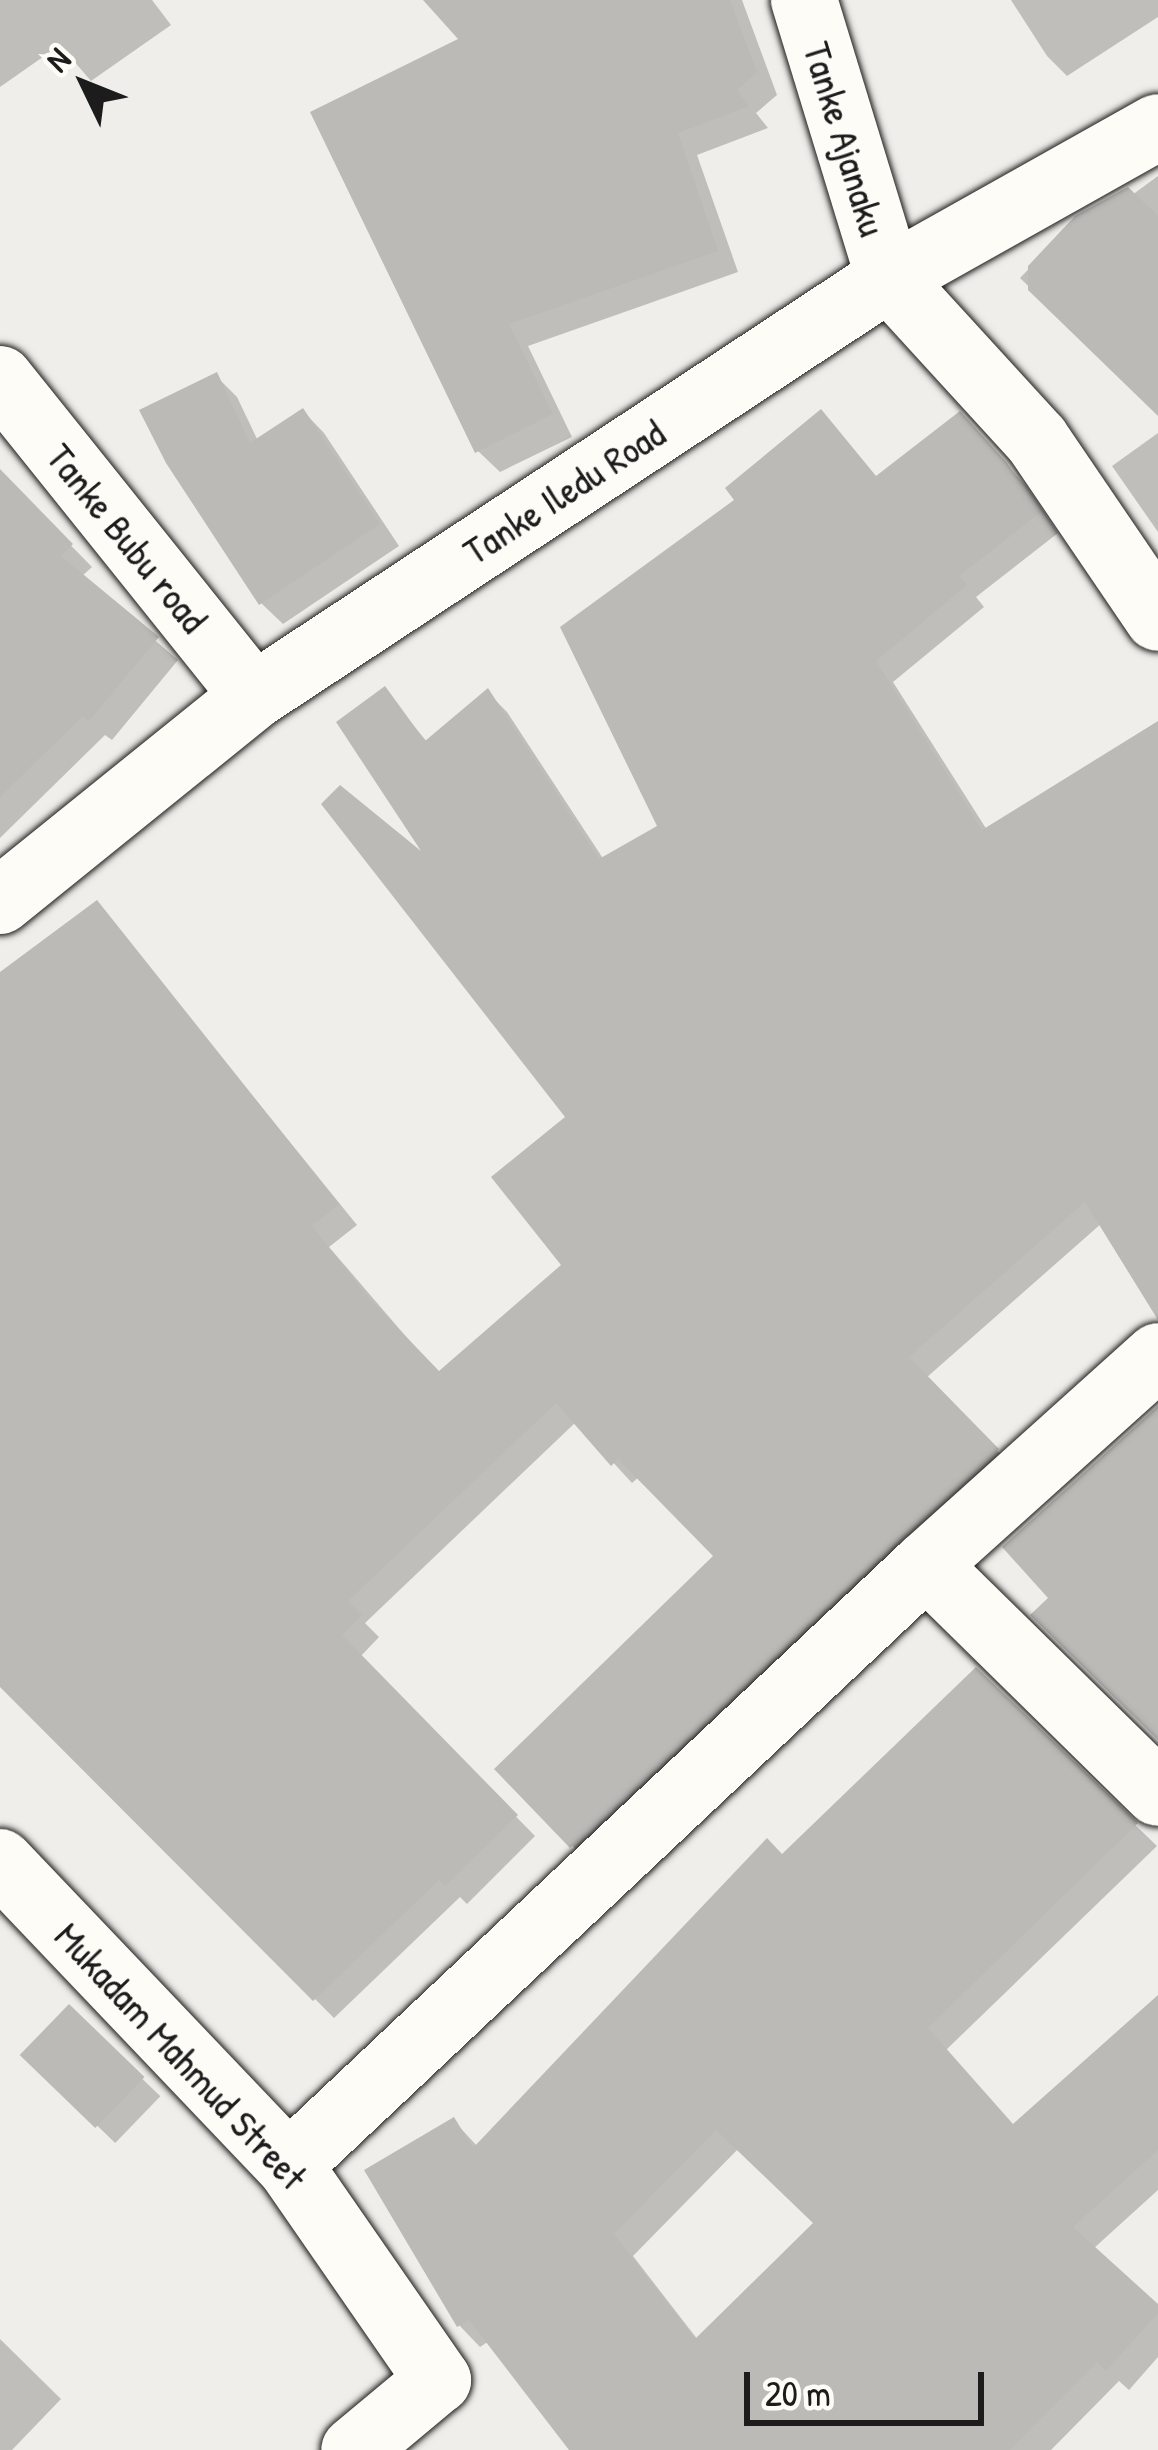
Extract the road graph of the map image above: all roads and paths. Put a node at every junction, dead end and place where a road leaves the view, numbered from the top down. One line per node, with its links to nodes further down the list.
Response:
1 (804, 0): 3 (street, Tanke Ajanaku)
2 (1158, 127): 3 (street, Tanke Iledu Road)
3 (889, 278): 5 (street); 6 (street, Tanke Iledu Road)
4 (0, 379): 6 (street, Tanke Bubu road)
5 (1158, 618)
6 (254, 696): 7 (street, Tanke Iledu Road)
7 (0, 901)
8 (1158, 1356): 9 (street)
9 (926, 1565): 10 (street); 12 (street)
10 (1158, 1793)
11 (0, 1862): 12 (street, Mukadam Mahmud Street)
12 (289, 2165): 13 (street, Mukadam Mahmud Street)
13 (384, 2440)

